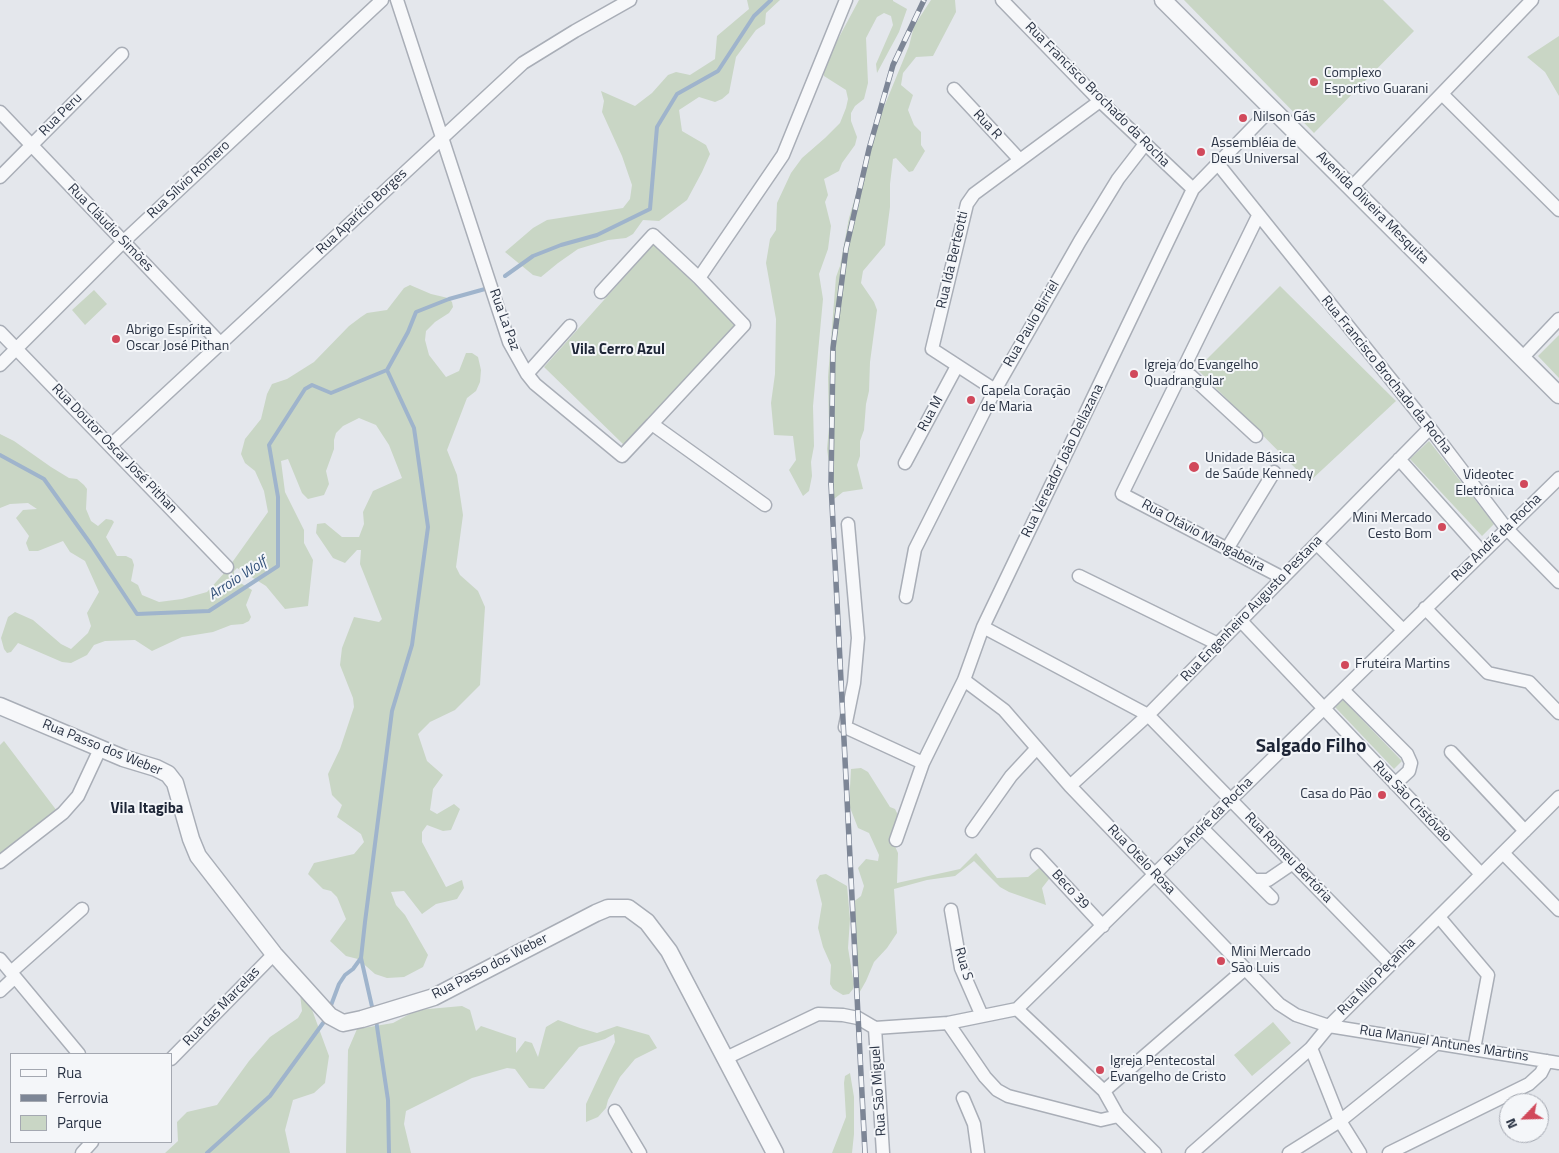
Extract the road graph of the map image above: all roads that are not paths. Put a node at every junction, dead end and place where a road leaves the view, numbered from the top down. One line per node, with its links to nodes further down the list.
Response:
1 (382, 0): 24 (street, Rua Sílvio Romero)
2 (397, 0): 14 (street, Rua La Paz)
3 (630, 0): 14 (street, Rua Aparício Borges)
4 (846, 0): 25 (street)
5 (1002, 0): 11 (street, Rua Francisco Brochado da Rocha)
6 (1163, 0): 12 (street, Avenida Oliveira Mesquita)
7 (1532, 0): 10 (street)
8 (122, 54): 16 (street, Rua Peru)
9 (954, 89): 17 (street, Rua R)
10 (1442, 94): 20 (street); 22 (street)
11 (1100, 101): 15 (street, Rua Francisco Brochado da Rocha); 17 (street, Rua Ida Berteotti)
12 (1272, 108): 18 (street, Rua Vereador João Dellazana); 20 (street, Avenida Oliveira Mesquita)
13 (0, 112): 16 (street, Rua Cláudio Simões)
14 (442, 138): 30 (street, Rua Aparício Borges); 36 (street, Rua La Paz)
15 (1145, 144): 21 (street, Rua Francisco Brochado da Rocha); 37 (street, Rua Paulo Birriel)
16 (31, 145): 19 (street, Rua Peru); 24 (street, Rua Cláudio Simões)
17 (1020, 160): 34 (street, Rua Ida Berteotti)
18 (1218, 164): 21 (street, Rua Vereador João Dellazana); 23 (street, Rua Francisco Brochado da Rocha)
19 (0, 177)
20 (1351, 188): 32 (street, Avenida Oliveira Mesquita)
21 (1193, 190): 60 (street, Rua Vereador João Dellazana)
22 (1559, 210)
23 (1258, 216): 35 (street); 40 (street, Rua Francisco Brochado da Rocha)
24 (123, 242): 30 (street, Rua Cláudio Simões); 31 (street, Rua Sílvio Romero)
25 (699, 278): 26 (street); 39 (street)
26 (602, 292)
27 (1559, 319): 32 (street)
28 (570, 326): 36 (street)
29 (0, 332): 31 (street, Rua Doutor Oscar José Pithan)
30 (220, 343): 42 (street, Rua Aparício Borges)
31 (16, 348): 33 (street, Rua Sílvio Romero); 42 (street, Rua Doutor Oscar José Pithan)
32 (1522, 358): 38 (street, Avenida Oliveira Mesquita)
33 (0, 365)
34 (957, 366): 37 (street, Rua Ida Berteotti); 44 (street, Rua M)
35 (1182, 370): 41 (street); 51 (street, Rua Otávio Mangabeira)
36 (527, 374): 39 (street, Rua La Paz)
37 (995, 390): 57 (street, Rua Paulo Birriel)
38 (1559, 395)
39 (652, 424): 47 (street)
40 (1430, 428): 43 (street, Rua Engenheiro Augusto Pestana); 49 (street, Rua Francisco Brochado da Rocha)
41 (1256, 436)
42 (110, 446): 53 (street, Rua Doutor Oscar José Pithan)
43 (1400, 459): 50 (street, Rua Engenheiro Augusto Pestana); 52 (street)
44 (905, 463)
45 (1274, 472): 51 (street)
46 (1559, 478): 49 (street, Rua André da Rocha)
47 (765, 505)
48 (848, 524): 72 (street)
49 (1506, 528): 52 (street, Rua André da Rocha); 56 (street, Rua Francisco Brochado da Rocha)
50 (1317, 544): 55 (street, Rua Engenheiro Augusto Pestana); 61 (street)
51 (1227, 548): 55 (street, Rua Otávio Mangabeira)
52 (1482, 552): 58 (street, Rua André da Rocha)
53 (228, 566)
54 (1078, 576): 62 (street)
55 (1283, 578): 59 (street, Rua Engenheiro Augusto Pestana)
56 (1559, 582)
57 (906, 597)
58 (1425, 608): 61 (street, Rua André da Rocha); 67 (street)
59 (1241, 621): 62 (street, Rua Engenheiro Augusto Pestana); 66 (street, Rua São Cristóvão)
60 (983, 627): 63 (street, Rua Vereador João Dellazana); 68 (street, Rua Romeu Bertória)
61 (1403, 630): 64 (street, Rua André da Rocha)
62 (1218, 644): 68 (street, Rua Engenheiro Augusto Pestana)
63 (964, 680): 69 (street, Rua Otelo Rosa); 72 (street, Rua Vereador João Dellazana)
64 (1343, 690): 66 (street, Rua André da Rocha); 73 (street)
65 (0, 706): 70 (street, Rua Passo dos Weber)
66 (1323, 709): 73 (street, Rua São Cristóvão); 76 (street, Rua André da Rocha)
67 (1559, 713)
68 (1148, 715): 74 (street, Rua Engenheiro Augusto Pestana); 76 (street, Rua Romeu Bertória)
69 (1037, 748): 74 (street, Rua Otelo Rosa); 78 (street)
70 (100, 749): 83 (street); 94 (street, Rua Passo dos Weber)
71 (1451, 752): 79 (street)
72 (923, 763): 80 (street, Rua Vereador João Dellazana)
73 (1395, 784): 85 (street, Rua São Cristóvão)
74 (1070, 786): 86 (street, Rua Otelo Rosa)
75 (1559, 797): 79 (street, Rua Nilo Peçanha)
76 (1231, 800): 77 (street, Rua André da Rocha); 84 (street, Rua Romeu Bertória)
77 (1202, 828): 86 (street, Rua André da Rocha); 87 (street)
78 (972, 831)
79 (1525, 831): 81 (street, Rua Nilo Peçanha)
80 (896, 840)
81 (1503, 852): 85 (street, Rua Nilo Peçanha); 91 (street)
82 (1037, 855): 93 (street, Beco 39)
83 (0, 862)
84 (1292, 863): 87 (street); 96 (street, Rua Romeu Bertória)
85 (1481, 874): 92 (street, Rua Nilo Peçanha)
86 (1155, 875): 93 (street, Rua André da Rocha); 97 (street, Rua Otelo Rosa)
87 (1255, 880): 88 (street)
88 (1272, 898)
89 (82, 909): 98 (street)
90 (951, 910): 101 (street, Rua S)
91 (1559, 910)
92 (1438, 916): 96 (street, Rua Nilo Peçanha); 107 (street)
93 (1103, 926): 100 (street, Rua André da Rocha)
94 (274, 954): 109 (street, Rua das Marcelas); 110 (street, Rua Passo dos Weber)
95 (0, 959): 98 (street)
96 (1391, 964): 103 (street, Rua Nilo Peçanha)
97 (1245, 969): 103 (street, Rua Otelo Rosa); 112 (street)
98 (13, 975): 99 (street); 108 (street)
99 (0, 991)
100 (1017, 1010): 101 (street); 112 (street)
101 (982, 1016): 102 (street)
102 (948, 1022): 104 (street); 115 (street)
103 (1329, 1026): 105 (street, Rua Manuel Antunes Martins); 106 (street, Rua Nilo Peçanha)
104 (875, 1028): 110 (street); 121 (street, Rua São Miguel)
105 (1437, 1043): 107 (street, Rua Manuel Antunes Martins); 116 (street)
106 (1311, 1048): 116 (street); 124 (street, Rua Nilo Peçanha)
107 (1474, 1049): 111 (street, Rua Manuel Antunes Martins)
108 (78, 1053)
109 (172, 1058)
110 (726, 1058): 120 (street, Rua Passo dos Weber)
111 (1553, 1062): 127 (street)
112 (1104, 1092): 115 (street)
113 (963, 1098): 122 (street)
114 (616, 1111): 119 (street)
115 (1118, 1116): 123 (street)
116 (1340, 1121): 125 (street); 126 (street)
117 (91, 1143): 118 (street)
118 (82, 1153)
119 (640, 1153)
120 (775, 1153)
121 (883, 1153)
122 (978, 1153)
123 (1155, 1153)
124 (1192, 1153)
125 (1289, 1153)
126 (1360, 1153)
127 (1389, 1153)

